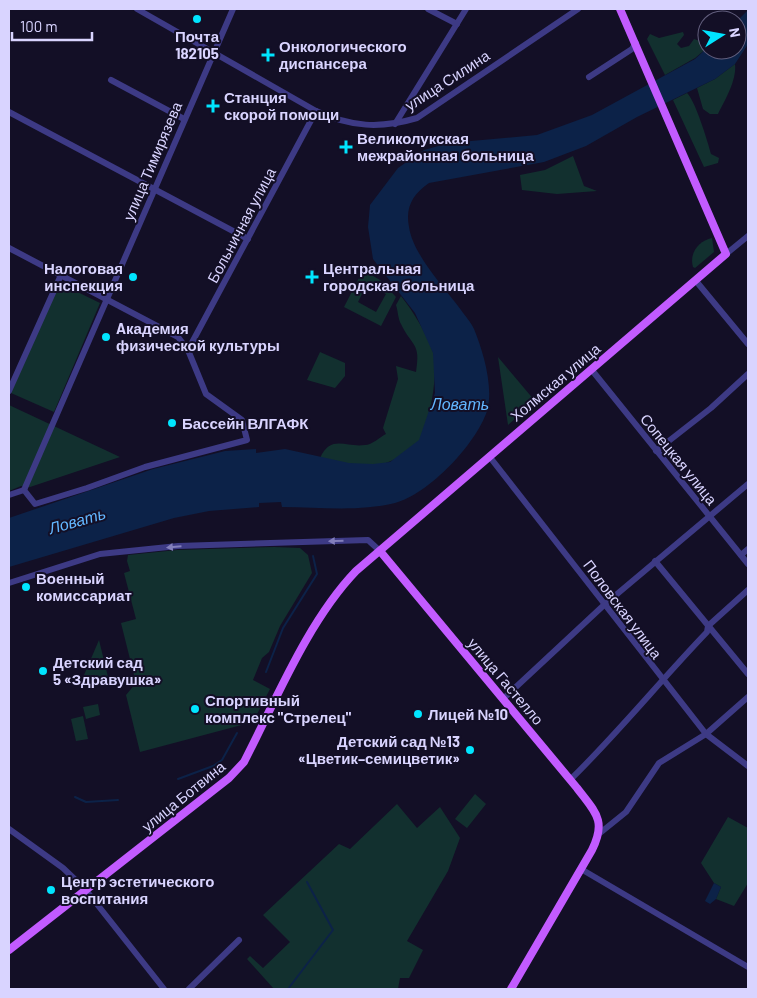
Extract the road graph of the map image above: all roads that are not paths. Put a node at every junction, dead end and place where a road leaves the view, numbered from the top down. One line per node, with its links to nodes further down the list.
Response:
1 (137, 9): 9 (street, улица Силина)
2 (233, 9): 9 (street, улица Тимирязева)
3 (428, 9): 7 (street)
4 (466, 9): 7 (street)
5 (578, 9): 15 (street, улица Силина)
6 (620, 9): 8 (main road)
7 (457, 24): 15 (street)
8 (636, 43): 10 (street); 20 (main road)
9 (213, 52): 12 (street, улица Силина); 14 (street, улица Тимирязева)
10 (589, 77)
11 (112, 80): 14 (street)
12 (316, 111): 15 (street, улица Силина); 18 (street, Больничная улица)
13 (9, 112): 16 (street)
14 (184, 119): 16 (street, улица Тимирязева)
15 (396, 124)
16 (154, 188): 18 (street); 23 (street, улица Тимирязева)
17 (748, 236): 20 (street, Холмская улица)
18 (248, 239): 25 (street, Больничная улица)
19 (9, 248): 21 (street)
20 (726, 254): 22 (main road, Холмская улица)
21 (61, 275): 23 (street); 28 (street)
22 (696, 281): 24 (street); 26 (main road, Холмская улица)
23 (106, 299): 25 (street); 32 (street, улица Тимирязева)
24 (748, 344)
25 (188, 350): 32 (street)
26 (591, 369): 29 (street, Сопецкая улица); 30 (main road, Холмская улица)
27 (748, 374): 29 (street)
28 (9, 391)
29 (656, 451): 34 (street, Сопецкая улица)
30 (489, 456): 36 (main road, Холмская улица); 42 (street, Половская улица)
31 (748, 484): 34 (street)
32 (24, 490): 33 (street)
33 (9, 495)
34 (709, 516): 37 (street, Сопецкая улица); 38 (street)
35 (748, 549): 37 (street)
36 (380, 551): 40 (street, one-way to 40); 47 (main road, улица Гастелло); 54 (main road, улица Ботвина)
37 (741, 555): 39 (street, Сопецкая улица)
38 (655, 562): 42 (street); 43 (street)
39 (748, 564)
40 (9, 582)
41 (748, 590): 43 (street)
42 (604, 605): 45 (street, Половская улица); 47 (street)
43 (708, 626): 44 (street); 45 (street)
44 (748, 674)
45 (662, 679): 48 (street, Половская улица); 50 (street)
46 (748, 697): 48 (street)
47 (503, 699): 50 (main road, улица Гастелло)
48 (706, 734): 49 (street, Половская улица); 52 (street)
49 (748, 766)
50 (570, 780): 52 (main road, улица Гастелло)
51 (9, 829): 54 (street)
52 (600, 834): 53 (main road)
53 (581, 870): 57 (street); 60 (main road)
54 (85, 889): 56 (main road, улица Ботвина); 58 (street)
55 (239, 940): 59 (street)
56 (9, 950)
57 (748, 967)
58 (164, 989)
59 (189, 989)
60 (511, 989)

